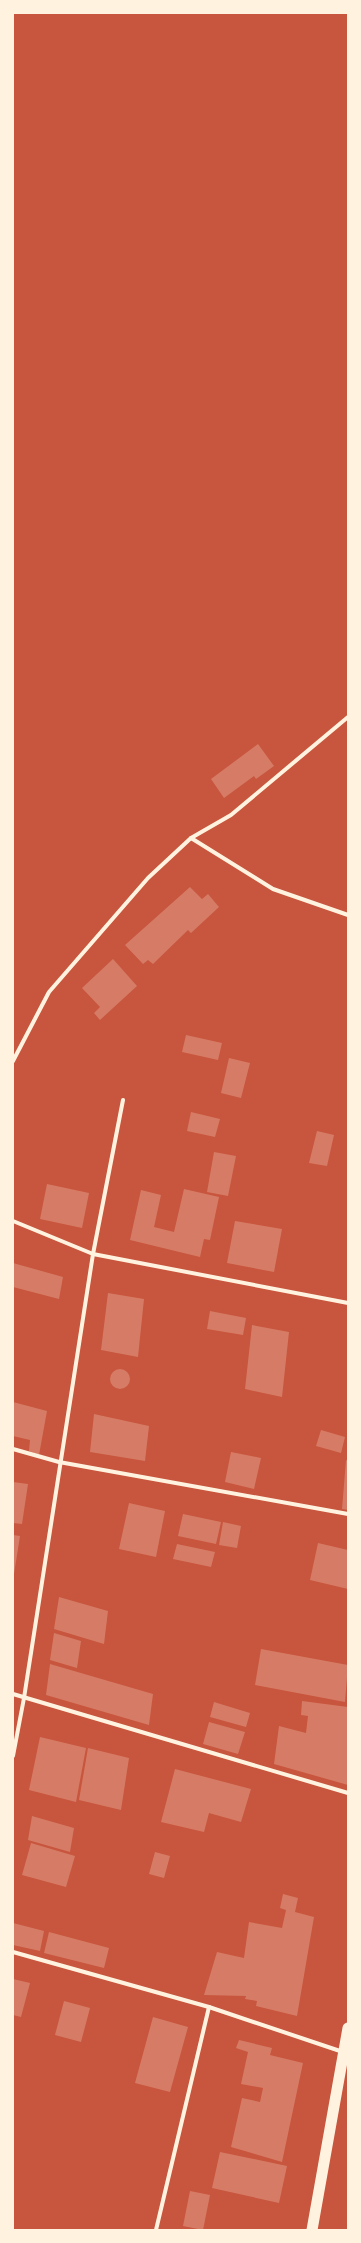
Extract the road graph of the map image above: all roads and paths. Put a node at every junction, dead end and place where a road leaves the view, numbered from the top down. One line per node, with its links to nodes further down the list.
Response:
1 (348, 717): 2 (street)
2 (191, 838): 3 (street); 4 (street)
3 (348, 916)
4 (13, 1061)
5 (123, 1100): 7 (street)
6 (13, 1221): 7 (street)
7 (92, 1254): 8 (street); 10 (street)
8 (348, 1303)
9 (13, 1449): 10 (street)
10 (60, 1462): 11 (street); 13 (street)
11 (348, 1514)
12 (13, 1694): 13 (street)
13 (24, 1698): 14 (street); 15 (street)
14 (13, 1756)
15 (348, 1794)
16 (13, 1952): 17 (street)
17 (209, 2007): 19 (street); 20 (street)
18 (348, 2028): 19 (highway)
19 (344, 2052): 21 (highway)
20 (156, 2230)
21 (312, 2230)

